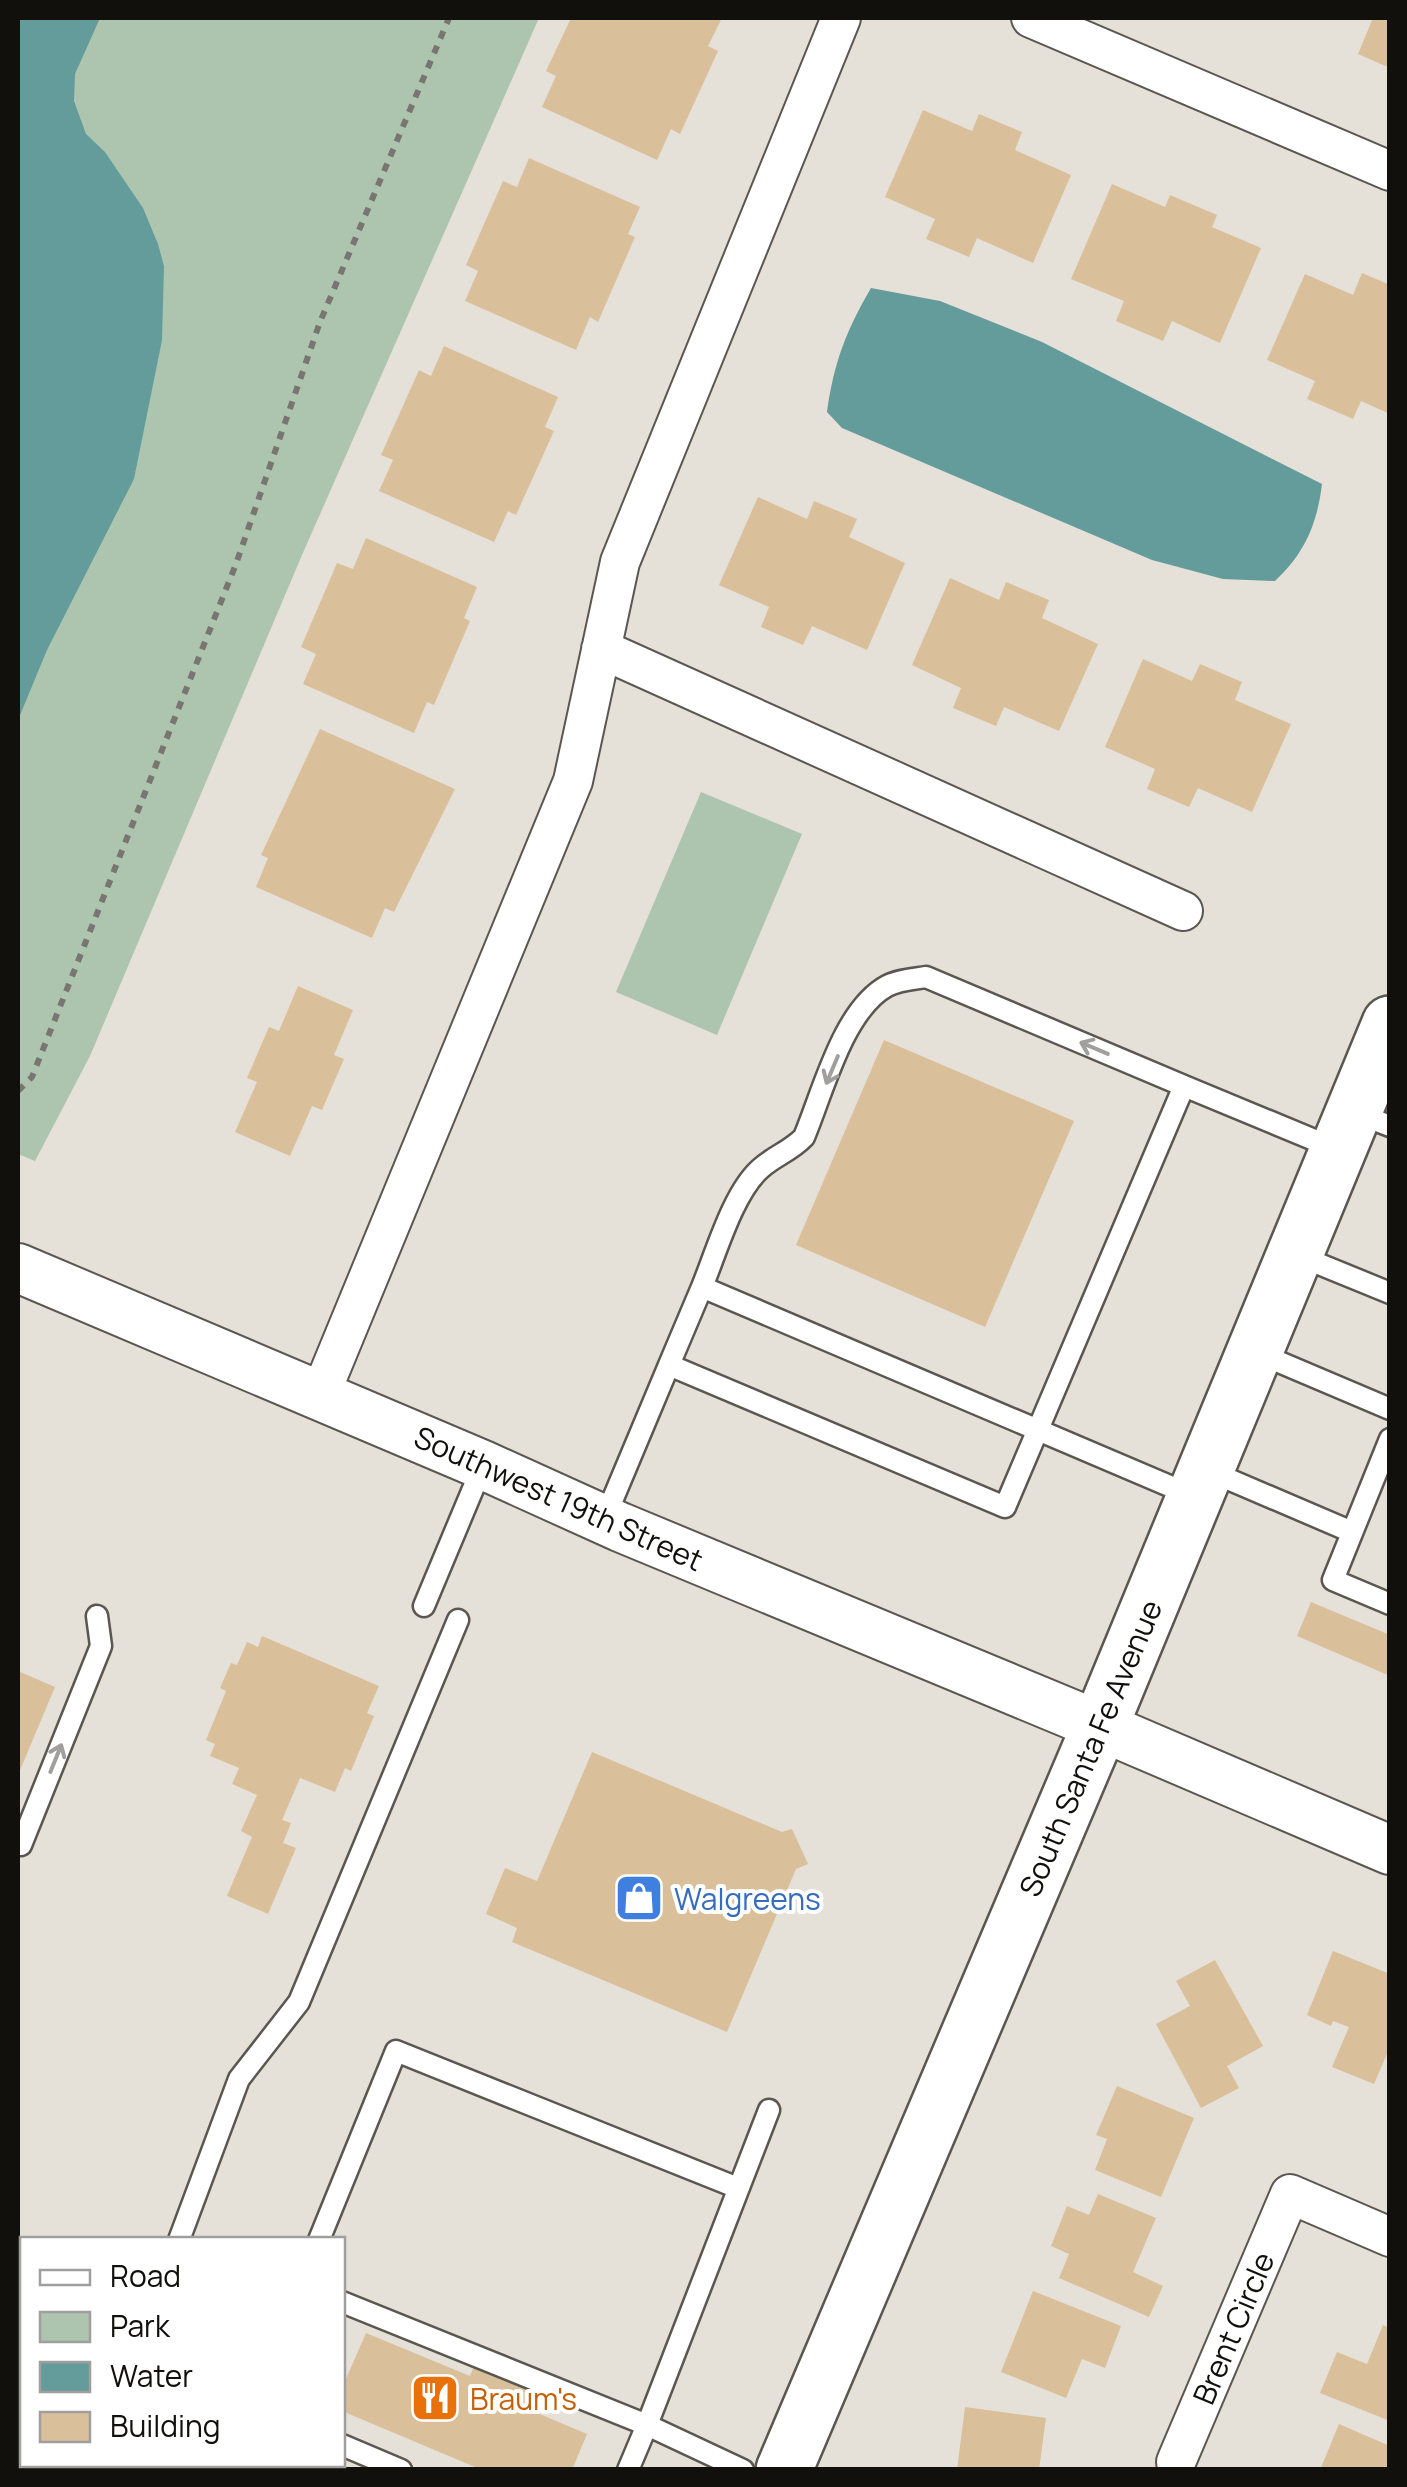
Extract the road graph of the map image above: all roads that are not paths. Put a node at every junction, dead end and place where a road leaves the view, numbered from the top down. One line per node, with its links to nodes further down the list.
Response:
1 (842, 18): 4 (street)
2 (1032, 18): 3 (street)
3 (1390, 171)
4 (601, 649): 5 (street); 15 (street)
5 (1184, 911)
6 (1390, 1024): 8 (main road, South Santa Fe Avenue)
7 (1184, 1086): 8 (lane); 11 (lane, one-way to 11); 17 (lane)
8 (1360, 1129): 9 (main road, South Santa Fe Avenue)
9 (1295, 1254): 12 (lane); 13 (main road, South Santa Fe Avenue)
10 (18, 1268): 15 (street, Southwest 19th Street)
11 (702, 1287): 14 (lane); 17 (lane)
12 (1390, 1293)
13 (1255, 1352): 16 (lane); 20 (main road, South Santa Fe Avenue)
14 (670, 1365): 17 (lane); 21 (lane)
15 (320, 1394): 19 (street, Southwest 19th Street)
16 (1390, 1409)
17 (1037, 1432): 20 (lane)
18 (1390, 1440): 22 (lane)
19 (484, 1465): 21 (street, Southwest 19th Street); 24 (lane)
20 (1201, 1484): 22 (lane); 27 (main road, South Santa Fe Avenue)
21 (604, 1520): 27 (street, Southwest 19th Street)
22 (1352, 1532): 23 (lane)
23 (1390, 1604)
24 (424, 1606)
25 (97, 1616): 28 (lane, one-way to 25)
26 (458, 1620): 32 (lane)
27 (1100, 1726): 29 (street, Southwest 19th Street); 42 (main road, South Santa Fe Avenue)
28 (18, 1844)
29 (1389, 1850)
30 (769, 2110): 31 (lane)
31 (738, 2188): 33 (lane); 36 (lane)
32 (184, 2237)
33 (320, 2237)
34 (1390, 2237): 38 (street, Brent Circle)
35 (345, 2303): 36 (lane)
36 (646, 2426): 40 (lane); 41 (lane)
37 (345, 2446): 39 (lane)
38 (1176, 2462)
39 (401, 2470)
40 (628, 2470)
41 (743, 2470)
42 (784, 2470)

